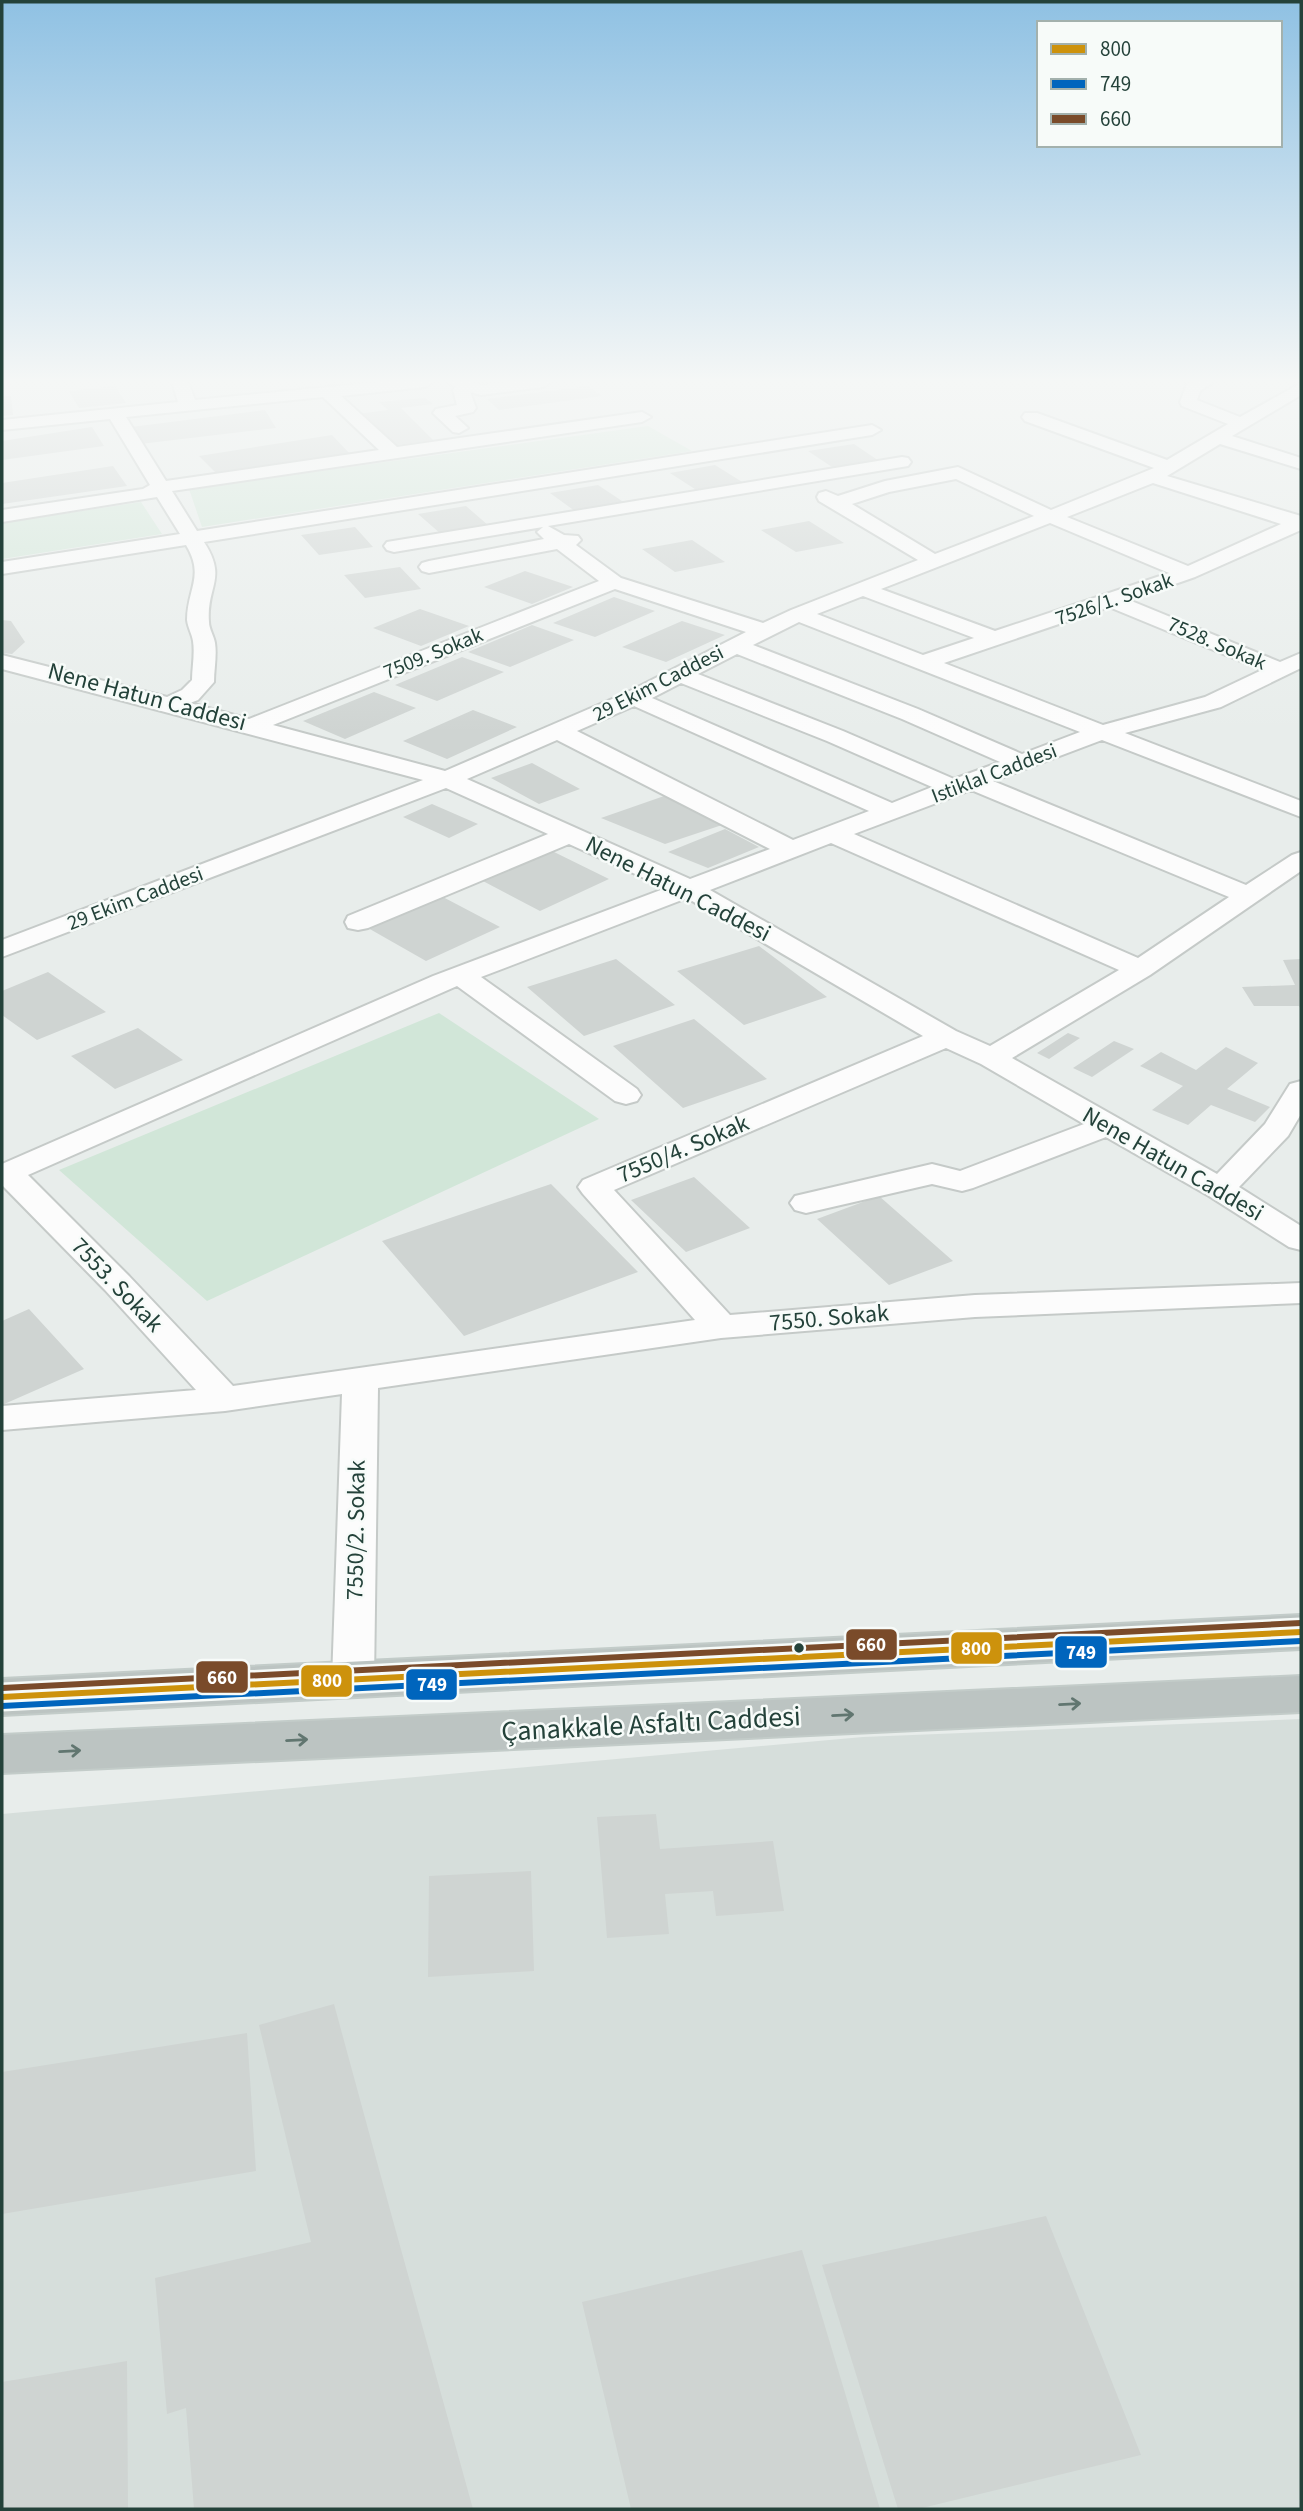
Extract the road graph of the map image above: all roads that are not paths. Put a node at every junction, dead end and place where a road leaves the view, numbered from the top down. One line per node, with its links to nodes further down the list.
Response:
1 (114, 499): 14 (street)
2 (167, 499): 18 (street)
3 (444, 499): 18 (street)
4 (504, 499): 16 (street)
5 (677, 499): 16 (street)
6 (830, 499): 11 (street)
7 (848, 499): 11 (street)
8 (1013, 499): 15 (street)
9 (1092, 499): 15 (street, 29 Ekim Caddesi)
10 (1235, 499): 17 (street)
11 (837, 503): 22 (street)
12 (755, 506): 13 (street)
13 (729, 510)
14 (2, 516)
15 (1049, 516): 22 (street, 29 Ekim Caddesi); 25 (street)
16 (536, 523): 20 (street); 21 (street)
17 (1300, 523): 25 (street, 7526/1. Sokak)
18 (190, 536): 24 (street); 38 (street)
19 (586, 537): 20 (street)
20 (561, 542): 23 (street); 26 (street)
21 (394, 546)
22 (934, 562): 27 (street, 29 Ekim Caddesi)
23 (429, 567)
24 (2, 568)
25 (1188, 573): 28 (street, 7526/1. Sokak)
26 (614, 582): 30 (street); 39 (street, 7509. Sokak)
27 (863, 589): 29 (street, 29 Ekim Caddesi); 31 (street)
28 (1114, 601): 31 (street, 7526/1. Sokak); 35 (street, 7528. Sokak)
29 (798, 614): 30 (street, 29 Ekim Caddesi); 34 (street)
30 (765, 631): 32 (street, 29 Ekim Caddesi)
31 (996, 639): 34 (street, 7526/1. Sokak)
32 (733, 645): 36 (street, 29 Ekim Caddesi); 42 (street)
33 (2, 662): 38 (street, Nene Hatun Caddesi)
34 (922, 663): 41 (street)
35 (1291, 665): 41 (street, Istiklal Caddesi)
36 (682, 675): 37 (street, 29 Ekim Caddesi); 44 (street)
37 (634, 698): 40 (street, 29 Ekim Caddesi); 46 (street)
38 (172, 703): 39 (street, Nene Hatun Caddesi)
39 (253, 725): 43 (street, Nene Hatun Caddesi)
40 (558, 731): 43 (street, 29 Ekim Caddesi); 49 (street)
41 (1100, 733): 42 (street, Istiklal Caddesi); 45 (street)
42 (1021, 762): 44 (street, Istiklal Caddesi)
43 (447, 779): 48 (street, Nene Hatun Caddesi); 54 (street, 29 Ekim Caddesi)
44 (962, 784): 46 (street, Istiklal Caddesi); 52 (street)
45 (1301, 810)
46 (892, 812): 47 (street, Istiklal Caddesi)
47 (830, 832): 49 (street, Istiklal Caddesi); 55 (street)
48 (570, 834): 51 (street, Nene Hatun Caddesi); 53 (street)
49 (791, 849): 51 (street, Istiklal Caddesi)
50 (1301, 860): 52 (street)
51 (688, 888): 56 (street, Istiklal Caddesi); 57 (street, Nene Hatun Caddesi)
52 (1249, 896): 55 (street)
53 (359, 922)
54 (2, 949)
55 (1140, 969): 58 (street)
56 (460, 975): 60 (street); 62 (street, Istiklal Caddesi)
57 (946, 1037): 58 (street, Nene Hatun Caddesi); 67 (street, 7550/4. Sokak)
58 (991, 1058): 61 (street, Nene Hatun Caddesi)
59 (1301, 1090): 63 (street)
60 (626, 1095)
61 (1108, 1125): 63 (street, Nene Hatun Caddesi); 64 (street)
62 (5, 1174): 69 (street, 7553. Sokak)
63 (1220, 1189): 65 (street, Nene Hatun Caddesi)
64 (806, 1203)
65 (1301, 1239)
66 (1301, 1293): 67 (street, 7550. Sokak)
67 (721, 1327): 68 (street, 7550. Sokak)
68 (360, 1378): 69 (street, 7550. Sokak); 72 (street, 7550/2. Sokak)
69 (225, 1399): 70 (street, 7550. Sokak)
70 (2, 1418)
71 (1301, 1632): 72 (highway)
72 (352, 1681): 74 (highway)
73 (1301, 1694): 75 (highway, Çanakkale Asfaltı Caddesi, one-way to 73)
74 (2, 1697)
75 (2, 1754)

